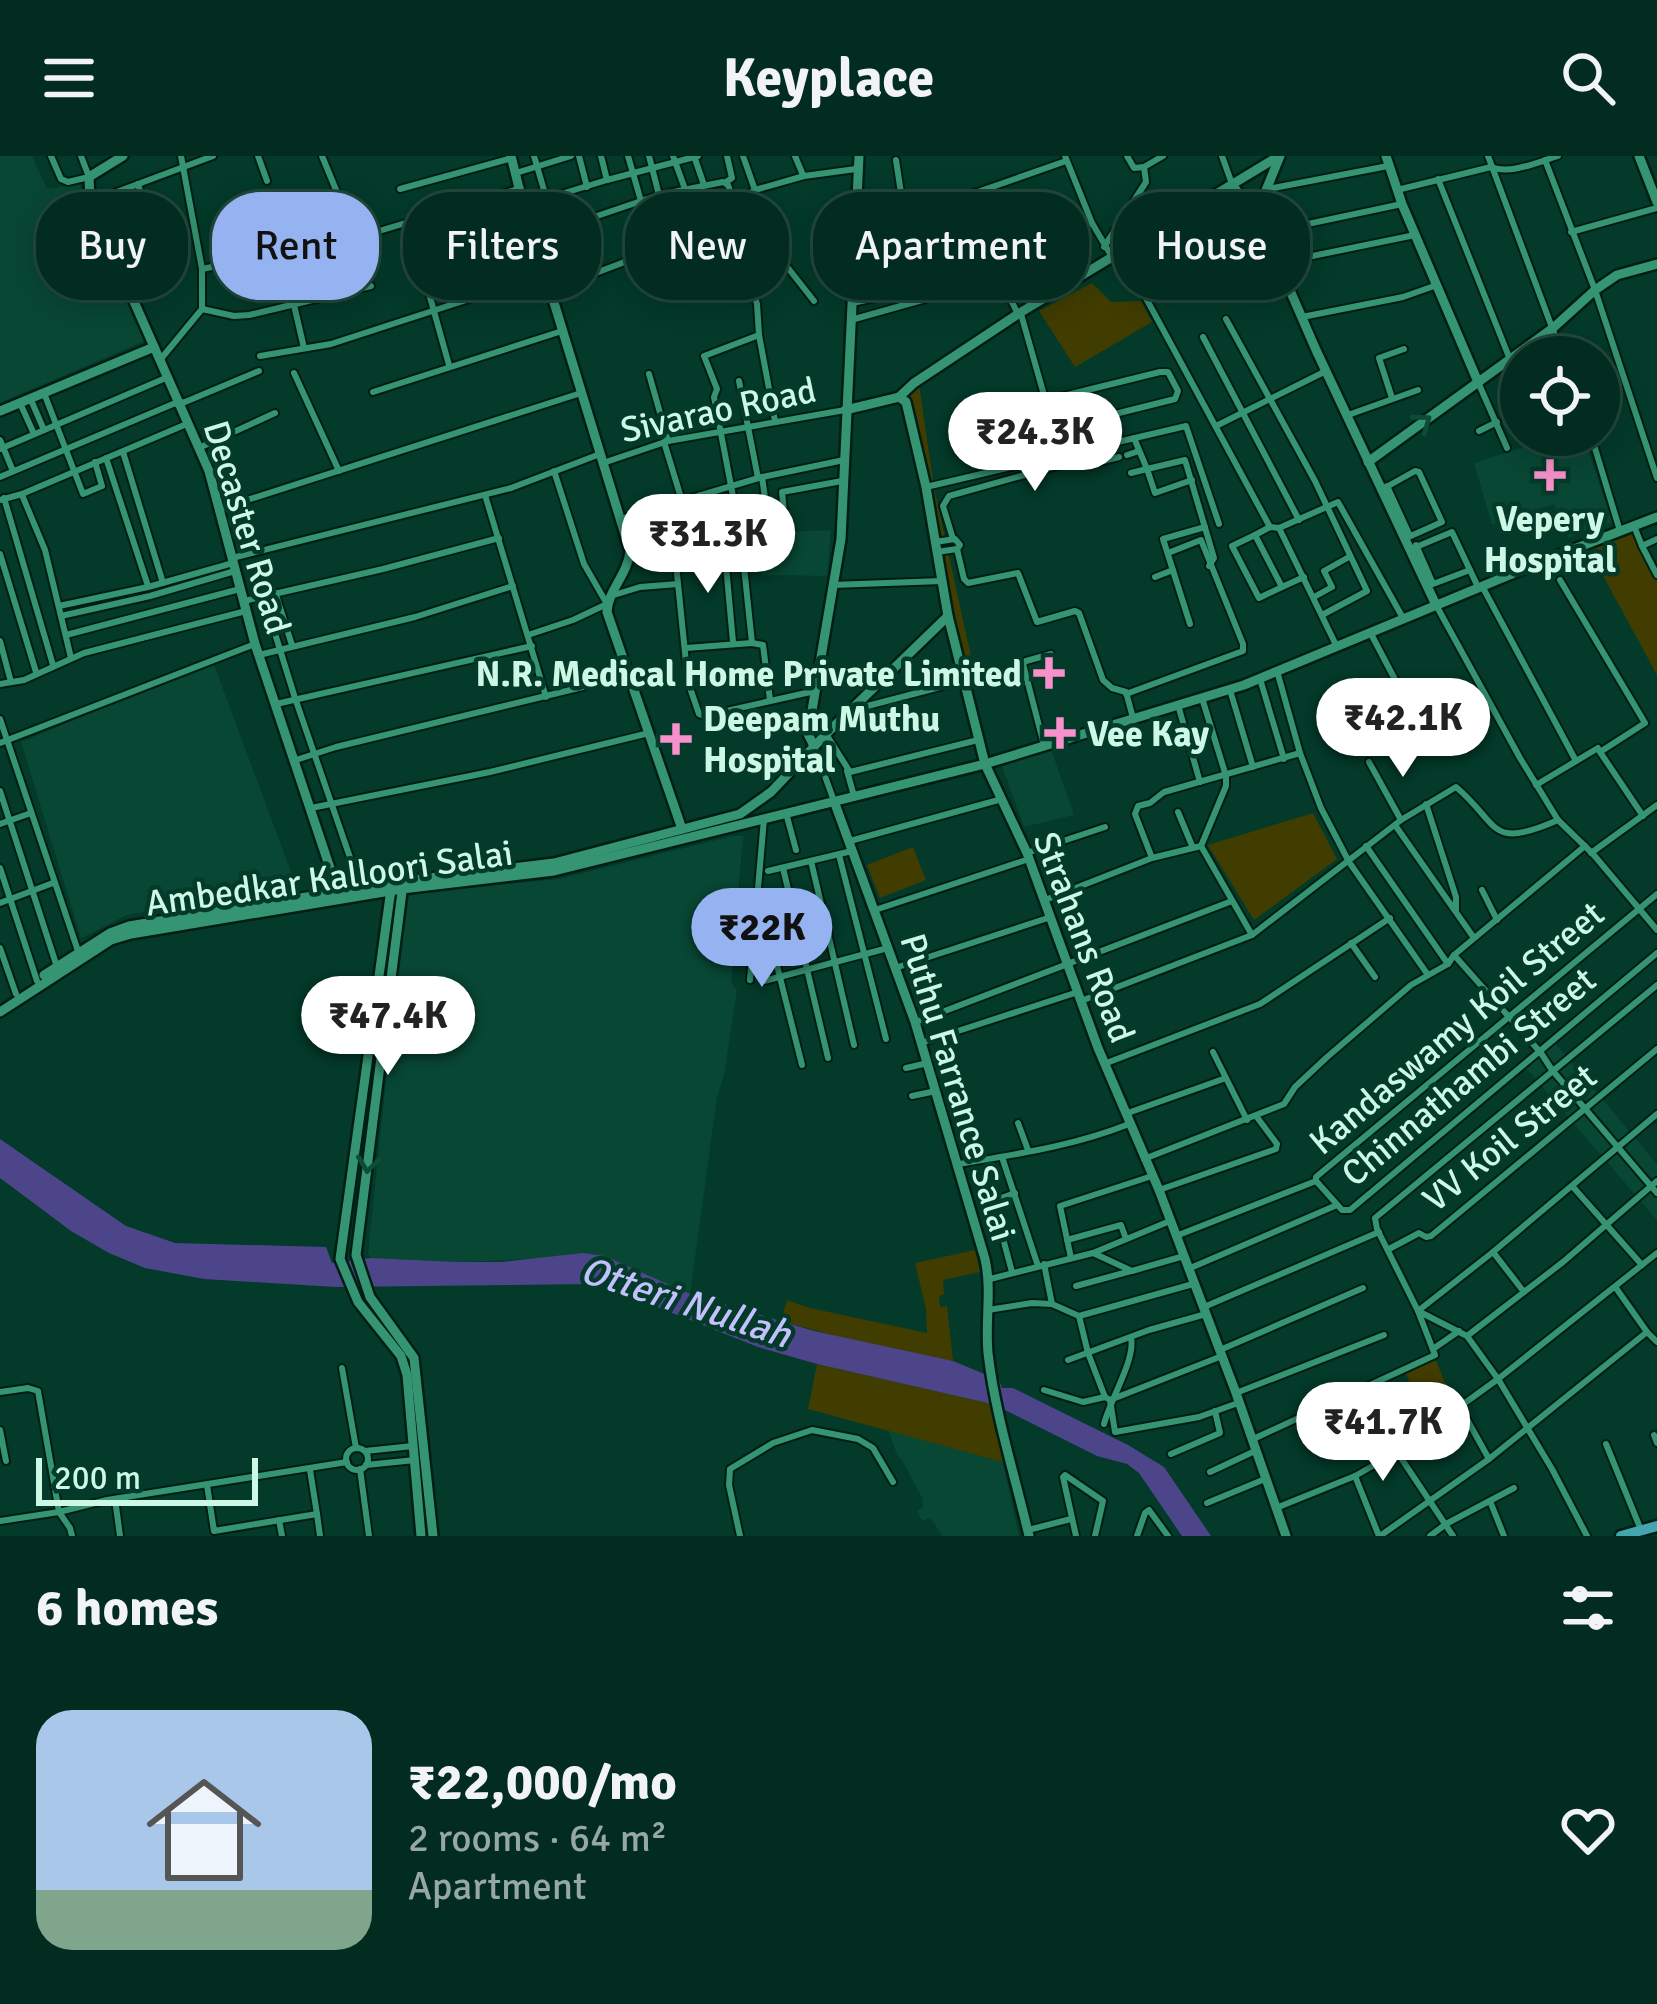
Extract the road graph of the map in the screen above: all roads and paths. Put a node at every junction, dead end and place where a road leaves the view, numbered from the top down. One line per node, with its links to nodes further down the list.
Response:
1 (51, 156): 39 (street)
2 (81, 156): 39 (street)
3 (123, 156): 39 (main road)
4 (182, 156): 34 (street)
5 (213, 156): 34 (street)
6 (258, 156): 42 (street)
7 (322, 156): 57 (street)
8 (534, 156): 30 (street)
9 (575, 156): 30 (street); 48 (street)
10 (602, 156): 40 (street)
11 (628, 156): 37 (street)
12 (649, 156): 31 (street)
13 (696, 156): 27 (street); 46 (street)
14 (727, 156): 43 (street)
15 (742, 156): 51 (street)
16 (794, 156): 38 (street)
17 (859, 156): 35 (main road)
18 (1127, 156): 32 (street)
19 (1163, 156): 32 (street)
20 (1222, 156): 45 (street)
21 (1279, 156): 45 (main road); 52 (main road)
22 (1489, 156): 33 (street)
23 (1639, 156): 72 (main road)
24 (512, 157): 36 (main road); 49 (street)
25 (1065, 158): 69 (street); 73 (street)
26 (1551, 158): 33 (street); 76 (street)
27 (674, 159): 31 (street); 50 (street)
28 (896, 160): 68 (street)
29 (1387, 161): 52 (street); 53 (main road)
30 (538, 166): 36 (street); 60 (street)
31 (652, 167): 37 (street); 63 (street)
32 (1144, 167): 78 (street)
33 (1491, 167): 41 (street); 106 (street)
34 (184, 169): 44 (street); 83 (street)
35 (856, 169): 38 (street); 67 (main road)
36 (516, 173): 47 (main road)
37 (632, 175): 40 (street); 62 (street)
38 (804, 176): 51 (street)
39 (89, 177): 54 (main road, Decaster Road)
40 (607, 179): 48 (street)
41 (1438, 179): 53 (street); 109 (street)
42 (267, 181)
43 (726, 182): 46 (street); 65 (street)
44 (138, 184): 55 (street); 56 (street)
45 (1232, 184): 70 (main road); 78 (main road)
46 (704, 185): 50 (street)
47 (519, 188): 58 (street); 59 (main road)
48 (587, 188): 61 (street)
49 (400, 189)
50 (685, 189): 64 (street)
51 (755, 190): 66 (street)
52 (1265, 190)
53 (1397, 190): 71 (main road)
54 (90, 192)
55 (117, 192)
56 (140, 192)
57 (337, 192)
58 (506, 192)
59 (520, 192)
60 (544, 192)
61 (572, 192)
62 (638, 192)
63 (658, 192)
64 (672, 192)
65 (730, 192)
66 (751, 192)
67 (856, 192)
68 (901, 192)
69 (980, 192)
70 (1237, 192)
71 (1402, 204): 74 (street); 77 (main road)
72 (1657, 205): 76 (street)
73 (1092, 223): 75 (street); 78 (street)
74 (1310, 223)
75 (1089, 224)
76 (1571, 232): 86 (street)
77 (1415, 235): 79 (street); 85 (main road)
78 (1112, 252): 84 (main road); 146 (street)
79 (1310, 256)
80 (1657, 264): 86 (main road)
81 (212, 266): 83 (street)
82 (789, 267): 97 (street)
83 (202, 268): 100 (street)
84 (1089, 270)
85 (1437, 286): 103 (street); 126 (main road)
86 (1595, 290): 106 (main road); 176 (street)
87 (133, 300): 113 (main road, Decaster Road)
88 (314, 300): 99 (street)
89 (429, 300): 101 (street)
90 (466, 300): 101 (street)
91 (553, 300): 107 (main road)
92 (756, 300): 108 (street)
93 (852, 300): 98 (main road)
94 (866, 300): 98 (street)
95 (1041, 300): 102 (main road)
96 (1295, 300): 103 (main road)
97 (814, 301)
98 (852, 303): 105 (main road)
99 (294, 305): 100 (street); 114 (street)
100 (202, 309): 117 (street)
101 (432, 311): 114 (street); 118 (street)
102 (1019, 314): 105 (street); 131 (main road); 134 (street)
103 (1302, 317): 121 (main road)
104 (1226, 319): 132 (street)
105 (851, 320): 137 (main road)
106 (1553, 328): 110 (main road); 111 (street)
107 (562, 331): 118 (street); 130 (main road)
108 (759, 335): 142 (street); 152 (street)
109 (1501, 336)
110 (1542, 336)
111 (1556, 336)
112 (1203, 337): 139 (street)
113 (154, 347): 117 (main road, Decaster Road); 129 (main road)
114 (304, 348): 116 (street)
115 (1404, 349): 133 (street)
116 (260, 356)
117 (160, 360): 124 (main road, Decaster Road)
118 (449, 365): 128 (street)
119 (1500, 367): 126 (main road)
120 (259, 371): 136 (street)
121 (1326, 371): 132 (street); 141 (main road)
122 (294, 373): 170 (street)
123 (649, 374): 155 (street)
124 (168, 377): 136 (main road, Decaster Road); 145 (street)
125 (739, 381): 147 (street)
126 (1478, 382): 143 (street); 167 (main road, one-way to 126)
127 (1418, 390): 133 (street)
128 (373, 392)
129 (44, 393): 135 (main road); 145 (street)
130 (581, 393): 164 (main road); 170 (street)
131 (899, 397): 137 (main road); 180 (main road, Strahans Road)
132 (1269, 398): 139 (street); 188 (street)
133 (1392, 399): 141 (street)
134 (1047, 400): 148 (street); 148 (street)
135 (25, 401): 138 (main road); 149 (street); 153 (street)
136 (179, 402): 144 (main road, Decaster Road); 158 (street)
137 (845, 410): 142 (street, Sivarao Road); 165 (main road)
138 (0, 412)
139 (1242, 412): 146 (street); 192 (street)
140 (274, 413): 157 (street)
141 (1348, 415): 167 (main road)
142 (775, 421): 147 (street, Sivarao Road)
143 (1497, 422): 150 (street); 151 (street)
144 (189, 423): 157 (main road, Decaster Road); 160 (street)
145 (57, 424): 149 (street); 158 (street)
146 (1216, 426): 197 (street)
147 (748, 427): 152 (street, Sivarao Road); 175 (street)
148 (1055, 429): 161 (street)
149 (44, 430): 153 (street)
150 (1479, 430)
151 (1500, 430)
152 (721, 431): 155 (street, Sivarao Road); 179 (street)
153 (34, 434): 156 (street)
154 (1134, 438): 159 (street); 161 (street); 194 (street)
155 (666, 441): 164 (street, Sivarao Road); 186 (street)
156 (1, 446): 169 (street)
157 (201, 447): 189 (main road, Decaster Road)
158 (66, 449): 169 (street); 172 (street)
159 (1139, 451): 168 (street); 201 (street)
160 (123, 452): 163 (street); 224 (street)
161 (1061, 455): 180 (street)
162 (1598, 456): 198 (street)
163 (106, 458): 166 (street); 228 (street)
164 (601, 458): 171 (street, Sivarao Road); 191 (main road)
165 (845, 460): 175 (street); 178 (main road)
166 (95, 462): 172 (street); 172 (street)
167 (1368, 462): 181 (main road)
168 (1147, 469): 173 (street); 177 (street); 177 (street)
169 (13, 471): 174 (street)
170 (340, 471): 189 (street)
171 (554, 471): 183 (street, Sivarao Road); 235 (street)
172 (74, 472): 182 (street)
173 (1131, 473)
174 (0, 477)
175 (760, 478): 179 (street); 203 (street)
176 (1657, 478)
177 (1192, 480): 196 (street)
178 (844, 481): 193 (street); 226 (main road)
179 (731, 486): 184 (street); 203 (street)
180 (926, 487): 208 (main road, Strahans Road)
181 (1384, 488): 204 (main road); 204 (street)
182 (22, 494): 185 (street); 237 (street)
183 (485, 495): 200 (street); 215 (street, Sivarao Road)
184 (701, 495): 186 (street); 207 (street)
185 (2, 499): 256 (street)
186 (682, 501): 187 (street)
187 (670, 505): 191 (street); 209 (street)
188 (1326, 507): 192 (street); 214 (street); 240 (street)
189 (219, 509): 215 (main road, Decaster Road)
190 (1657, 517): 195 (main road)
191 (621, 519): 211 (main road)
192 (1299, 520): 197 (street)
193 (785, 523)
194 (1219, 524)
195 (1634, 526): 198 (main road); 206 (street)
196 (1205, 527): 212 (street); 216 (street)
197 (1275, 527): 199 (street); 221 (street)
198 (1620, 531): 230 (main road)
199 (1255, 535): 229 (street); 229 (street)
200 (499, 538): 227 (street); 231 (street)
201 (953, 539): 208 (street); 210 (street)
202 (1657, 539): 206 (street)
203 (741, 540): 205 (street); 246 (street)
204 (1410, 543): 218 (street); 218 (street); 236 (main road)
205 (724, 544): 207 (street); 247 (street)
206 (1642, 545): 219 (street)
207 (706, 546): 209 (street)
208 (936, 547): 210 (street); 223 (main road, Strahans Road)
209 (676, 548): 211 (street); 225 (street)
210 (956, 549): 266 (street)
211 (630, 551): 235 (main road)
212 (1168, 553): 216 (street); 217 (street)
213 (0, 554): 258 (street)
214 (1350, 556): 233 (street); 238 (street)
215 (234, 564): 224 (street); 234 (main road, Decaster Road); 237 (street)
216 (1209, 566): 266 (street)
217 (1173, 570): 220 (street); 241 (street)
218 (1470, 570): 230 (street)
219 (1657, 575)
220 (1155, 577)
221 (1304, 577): 229 (street); 233 (street)
222 (1560, 580): 284 (street)
223 (942, 581): 226 (street); 239 (main road, Strahans Road)
224 (164, 583): 228 (street)
225 (679, 584): 235 (street); 252 (street)
226 (832, 585): 265 (main road)
227 (513, 586): 244 (street); 248 (street)
228 (148, 587): 237 (street)
229 (1282, 587)
230 (1480, 587): 236 (main road); 289 (street)
231 (275, 592): 232 (street); 248 (street)
232 (263, 596): 234 (street); 251 (street)
233 (1314, 597): 238 (street)
234 (244, 600): 243 (street); 253 (main road, Decaster Road); 255 (street)
235 (609, 600): 244 (street); 259 (main road)
236 (1436, 605): 240 (main road); 295 (street)
237 (60, 611): 243 (street)
238 (1322, 615): 249 (street)
239 (948, 616): 261 (main road, Strahans Road); 274 (main road)
240 (1403, 618): 242 (main road)
241 (1190, 624)
242 (1370, 632): 249 (main road); 273 (street)
243 (66, 634): 255 (street)
244 (528, 635): 250 (street)
245 (0, 641): 262 (street)
246 (752, 643): 247 (street); 270 (street)
247 (733, 644): 252 (street)
248 (292, 645): 251 (street)
249 (1336, 645): 257 (main road)
250 (532, 646): 267 (street); 268 (street)
251 (280, 648): 253 (street); 268 (street)
252 (686, 648): 270 (street)
253 (257, 650): 271 (main road, Decaster Road); 280 (street)
254 (1051, 654): 281 (street)
255 (71, 658): 256 (street)
256 (53, 665): 258 (street)
257 (1276, 671): 260 (main road); 285 (street)
258 (37, 672): 262 (street)
259 (628, 676): 267 (street); 277 (main road)
260 (1259, 679): 264 (main road); 286 (street)
261 (963, 681): 274 (street); 279 (main road, Strahans Road)
262 (10, 682): 263 (street)
263 (0, 684)
264 (1230, 690): 269 (main road); 291 (street)
265 (815, 691): 270 (street); 282 (main road)
266 (1126, 694): 275 (street)
267 (547, 697): 283 (street)
268 (295, 698): 271 (street); 283 (street)
269 (1202, 698): 272 (main road); 293 (street)
270 (770, 700)
271 (276, 704): 287 (main road, Decaster Road)
272 (1178, 705): 275 (main road); 294 (street)
273 (1410, 708)
274 (852, 710): 278 (main road)
275 (1133, 718): 281 (main road)
276 (0, 719): 280 (street)
277 (649, 733): 300 (street); 314 (main road)
278 (826, 734): 282 (main road); 292 (street)
279 (978, 740): 290 (main road, Strahans Road); 292 (street)
280 (4, 741): 305 (street)
281 (1044, 745): 290 (main road)
282 (814, 746): 299 (street); 314 (main road)
283 (315, 752): 287 (street); 300 (street)
284 (1600, 752): 289 (street); 307 (street)
285 (1300, 753): 286 (street); 324 (street)
286 (1284, 759): 291 (street)
287 (296, 760): 303 (main road, Decaster Road)
288 (1369, 761): 311 (street)
289 (1576, 761): 295 (street)
290 (986, 764): 297 (main road); 298 (main road, Strahans Road)
291 (1253, 767): 293 (street)
292 (847, 770): 297 (street)
293 (1226, 776): 294 (street); 317 (street)
294 (1200, 782): 322 (street)
295 (1535, 785): 310 (street)
296 (0, 791): 309 (street)
297 (854, 796): 299 (main road)
298 (1002, 799): 315 (street); 321 (main road, Strahans Road)
299 (834, 801): 306 (main road); 315 (main road, Puthu Farrance Salai)
300 (332, 802): 303 (street); 327 (street)
301 (1426, 804): 310 (street); 311 (street); 340 (street)
302 (1657, 806): 307 (street)
303 (311, 808): 334 (main road, Decaster Road)
304 (1178, 812): 317 (street)
305 (32, 813): 309 (street); 329 (street)
306 (786, 813): 308 (main road); 318 (street)
307 (1643, 816): 319 (street)
308 (764, 819): 314 (main road); 365 (street)
309 (10, 820): 312 (street); 331 (street)
310 (1558, 820): 319 (street)
311 (1398, 822): 316 (street); 340 (street)
312 (0, 824)
313 (1105, 827): 321 (street)
314 (684, 835): 330 (main road, Ambedkar Kalloori Salai)
315 (852, 846): 320 (street); 341 (main road, Puthu Farrance Salai)
316 (1366, 846): 324 (street); 358 (street)
317 (1197, 847): 322 (street); 337 (street)
318 (796, 850)
319 (1588, 850): 342 (street); 345 (street)
320 (839, 854): 323 (street); 353 (street)
321 (1028, 856): 336 (main road, Strahans Road); 341 (street)
322 (1152, 858): 336 (street)
323 (811, 861): 326 (street); 356 (street)
324 (1348, 862): 344 (street); 347 (street)
325 (0, 868): 335 (street)
326 (783, 868): 328 (street); 361 (street)
327 (353, 869)
328 (768, 872)
329 (54, 882): 331 (street); 355 (street)
330 (397, 886): 334 (main road, Ambedkar Kalloori Salai); 429 (main road, one-way to 429); 429 (main road)
331 (33, 890): 335 (street); 359 (street)
332 (1482, 890): 345 (street)
333 (1657, 895): 342 (street, Kandaswamy Koil Street)
334 (339, 896): 355 (main road, Ambedkar Kalloori Salai)
335 (10, 899): 338 (street); 366 (street)
336 (1045, 900): 343 (main road, Strahans Road)
337 (1232, 901): 347 (street); 357 (street)
338 (0, 903)
339 (762, 905): 364 (street)
340 (1456, 909): 348 (street)
341 (875, 910): 351 (main road, Puthu Farrance Salai)
342 (1639, 910): 346 (street); 372 (street, Kandaswamy Koil Street)
343 (1051, 917): 357 (main road, Strahans Road); 360 (street)
344 (1390, 918): 349 (street); 362 (street)
345 (1497, 920): 348 (street)
346 (1657, 930)
347 (1252, 935): 370 (street)
348 (1474, 938): 354 (street)
349 (1352, 943): 363 (street); 382 (street)
350 (0, 947): 369 (street)
351 (887, 947): 353 (street); 360 (main road, Puthu Farrance Salai)
352 (1657, 953): 379 (street, Chinnathambi Street)
353 (865, 954): 356 (street); 374 (street)
354 (1454, 955): 358 (street); 372 (street)
355 (80, 956): 359 (main road, Ambedkar Kalloori Salai); 371 (main road, Ambedkar Kalloori Salai)
356 (834, 962): 361 (street); 376 (street)
357 (1069, 964): 370 (main road, Strahans Road); 373 (street)
358 (1448, 964): 362 (street)
359 (57, 967): 366 (main road, Ambedkar Kalloori Salai)
360 (895, 968): 373 (main road, Puthu Farrance Salai)
361 (808, 969): 364 (street); 380 (street)
362 (1429, 975): 391 (street)
363 (1376, 976)
364 (780, 977): 367 (street); 383 (street)
365 (750, 980)
366 (37, 981): 369 (main road, Ambedkar Kalloori Salai)
367 (764, 981)
368 (1657, 985): 385 (street)
369 (16, 994): 371 (main road, Ambedkar Kalloori Salai)
370 (1080, 996): 375 (street); 382 (main road, Strahans Road)
371 (0, 1008)
372 (1509, 1018): 379 (street); 400 (street, Kandaswamy Koil Street)
373 (915, 1022): 375 (main road, Puthu Farrance Salai)
374 (886, 1039)
375 (922, 1043): 381 (main road, Puthu Farrance Salai)
376 (854, 1045)
377 (1657, 1049): 389 (street, VV Koil Street)
378 (1213, 1052): 386 (street)
379 (1541, 1053): 385 (street); 405 (street, Chinnathambi Street)
380 (828, 1058)
381 (928, 1063): 384 (street); 387 (main road, Puthu Farrance Salai)
382 (1104, 1064): 392 (main road, Strahans Road)
383 (802, 1065)
384 (906, 1068)
385 (1552, 1070): 389 (street); 408 (street)
386 (1226, 1078): 391 (street); 392 (street)
387 (936, 1090): 388 (street); 398 (main road, Puthu Farrance Salai)
388 (912, 1096)
389 (1586, 1109): 394 (street); 412 (street, VV Koil Street)
390 (1657, 1114): 394 (street)
391 (1251, 1118): 397 (street); 403 (street)
392 (1127, 1119): 395 (street); 397 (main road, Strahans Road)
393 (1018, 1123): 395 (street)
394 (1618, 1147): 401 (street); 402 (street)
395 (1028, 1150): 396 (street)
396 (1002, 1156): 398 (street); 404 (street)
397 (1144, 1160): 399 (main road, Strahans Road)
398 (959, 1164): 423 (main road, Puthu Farrance Salai)
399 (1152, 1176): 403 (main road, Strahans Road); 410 (street)
400 (1316, 1181): 405 (street, Chinnathambi Street); 409 (street, Kandaswamy Koil Street)
401 (1573, 1186): 407 (street); 413 (street)
402 (1655, 1186): 407 (street)
403 (1159, 1190): 406 (main road, Strahans Road)
404 (1015, 1193): 418 (street); 422 (street)
405 (1337, 1204): 420 (street)
406 (1170, 1221): 409 (main road, Strahans Road); 411 (street)
407 (1606, 1225): 419 (street); 428 (street)
408 (1379, 1232): 412 (street); 432 (street)
409 (1176, 1236): 415 (main road, Strahans Road)
410 (1067, 1240): 411 (street); 417 (street)
411 (1126, 1240): 414 (street)
412 (1389, 1249): 433 (street)
413 (1493, 1252): 428 (street); 433 (street)
414 (1093, 1253): 417 (street); 421 (street)
415 (1184, 1256): 420 (main road, Strahans Road); 421 (street)
416 (1656, 1257): 419 (street)
417 (1071, 1258): 418 (street)
418 (1041, 1265): 422 (street); 430 (street)
419 (1642, 1265): 427 (street)
420 (1188, 1269): 424 (main road, Strahans Road)
421 (1132, 1271): 425 (street)
422 (1012, 1272): 423 (street)
423 (990, 1279): 431 (main road, Puthu Farrance Salai)
424 (1194, 1284): 432 (main road, Strahans Road); 434 (street)
425 (1076, 1286)
426 (1363, 1288): 442 (street)
427 (1616, 1288): 436 (street); 445 (street)
428 (1524, 1292): 435 (street)
429 (364, 1299): 456 (main road); 495 (main road)
430 (1052, 1304): 431 (street); 434 (street)
431 (988, 1310): 487 (main road, Puthu Farrance Salai)
432 (1205, 1311): 438 (street); 442 (main road, Strahans Road)
433 (1418, 1311): 435 (street); 440 (street)
434 (1079, 1316): 441 (street)
435 (1463, 1333): 440 (street); 445 (street)
436 (1647, 1333): 439 (street); 453 (street)
437 (1384, 1335): 448 (street)
438 (1131, 1337): 441 (street); 449 (street)
439 (1657, 1342)
440 (1434, 1352): 457 (street)
441 (1088, 1353): 443 (street); 449 (street)
442 (1221, 1353): 448 (main road, Strahans Road); 449 (street)
443 (1068, 1360)
444 (342, 1367): 458 (street)
445 (1498, 1379): 450 (street); 453 (street)
446 (1044, 1390): 449 (street)
447 (0, 1392): 478 (street)
448 (1237, 1398): 451 (street); 457 (main road, Strahans Road)
449 (1108, 1399): 451 (street); 452 (street)
450 (1459, 1405): 459 (street); 461 (street)
451 (1215, 1411): 460 (street)
452 (1104, 1424)
453 (1528, 1429): 461 (street); 506 (street)
454 (1, 1436): 463 (street)
455 (1606, 1444): 486 (street)
456 (413, 1445): 458 (street); 462 (main road)
457 (1253, 1446): 467 (street); 469 (main road, Strahans Road)
458 (360, 1449): 464 (street); 465 (street)
459 (1396, 1451): 468 (street); 475 (street)
460 (1172, 1454)
461 (1490, 1459): 475 (street)
462 (415, 1460): 465 (street); 494 (main road)
463 (6, 1461)
464 (347, 1462): 465 (street); 466 (street)
465 (363, 1467): 493 (street)
466 (310, 1468): 471 (street); 479 (street)
467 (1210, 1472)
468 (1355, 1476): 477 (street); 502 (street)
469 (1264, 1479): 476 (street); 477 (main road, Strahans Road)
470 (893, 1482): 496 (street)
471 (207, 1485): 473 (street); 484 (street)
472 (1514, 1488): 474 (street)
473 (115, 1499): 478 (street); 489 (street)
474 (1490, 1501): 483 (street); 505 (street)
475 (1432, 1502): 483 (street); 502 (street)
476 (1208, 1503)
477 (1276, 1508): 501 (main road, Strahans Road)
478 (58, 1512): 482 (street); 488 (street)
479 (317, 1514): 480 (street); 492 (street)
480 (279, 1520): 484 (street); 491 (street)
481 (1071, 1520): 487 (street); 497 (street); 498 (street)
482 (0, 1521)
483 (1446, 1524): 503 (street); 504 (street)
484 (246, 1526): 490 (street)
485 (1657, 1526): 486 (main road)
486 (1641, 1530): 507 (main road)
487 (1028, 1533)
488 (72, 1536)
489 (120, 1536)
490 (248, 1536)
491 (282, 1536)
492 (320, 1536)
493 (369, 1536)
494 (421, 1536)
495 (433, 1536)
496 (740, 1536)
497 (1076, 1536)
498 (1095, 1536)
499 (1137, 1536): 500 (street)
500 (1168, 1536)
501 (1286, 1536)
502 (1380, 1536)
503 (1430, 1536)
504 (1453, 1536)
505 (1504, 1536)
506 (1586, 1536)
507 (1622, 1536)

